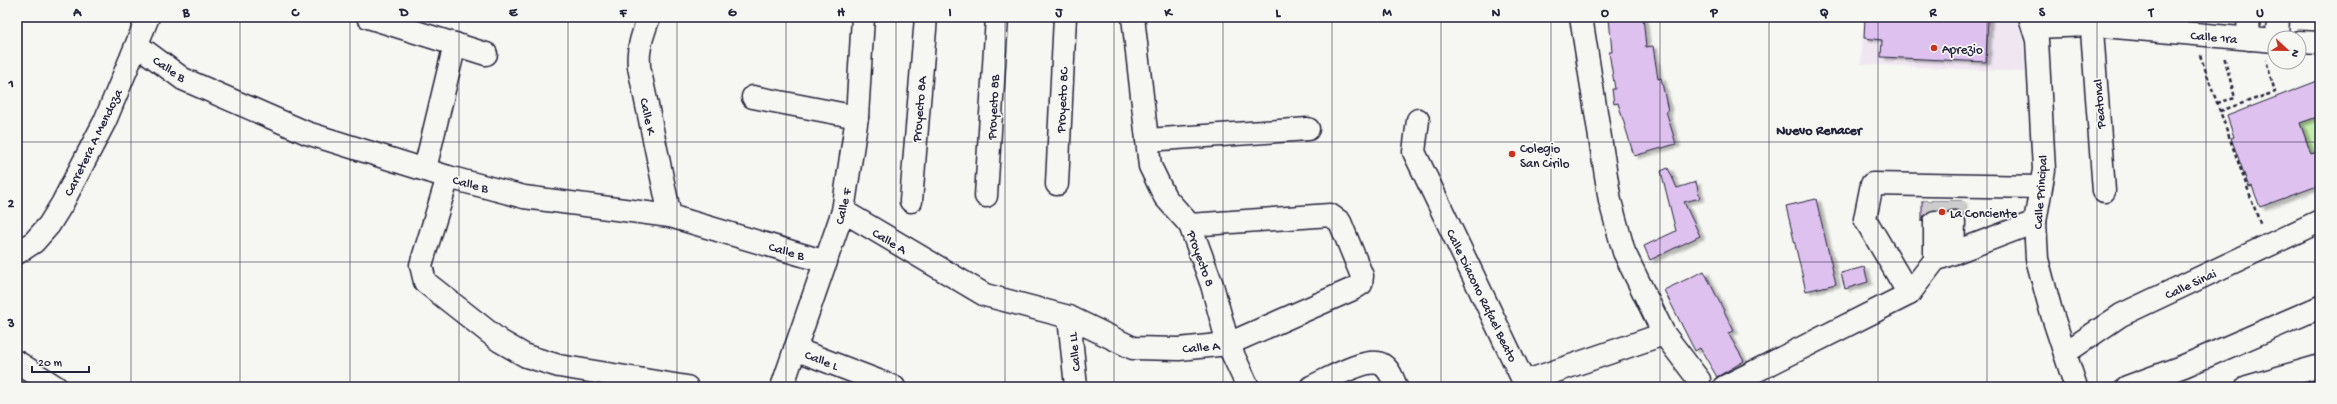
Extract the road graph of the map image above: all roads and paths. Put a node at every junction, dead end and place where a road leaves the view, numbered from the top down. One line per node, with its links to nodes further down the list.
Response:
1 (148, 17): 20 (street, Carretera A Mendoza)
2 (368, 17): 19 (street)
3 (650, 17): 42 (street, Calle K)
4 (862, 17): 29 (street, Calle F)
5 (926, 17): 39 (street, Proyecto 8A)
6 (997, 17): 38 (street, Proyecto 8B)
7 (1065, 17): 35 (street, Proyecto 8C)
8 (1133, 17): 32 (street, Proyecto 8)
9 (1581, 17): 53 (street)
10 (2248, 17): 16 (street)
11 (2278, 17): 15 (street)
12 (2092, 21): 13 (street, Calle 1ra); 14 (street, Calle 1ra); 37 (street, Peatonal)
13 (2032, 22): 36 (street, Calle Principal)
14 (2180, 25): 16 (street, Calle 1ra)
15 (2277, 30)
16 (2249, 39): 21 (street, Calle 1ra)
17 (2307, 42): 18 (street)
18 (2320, 43)
19 (455, 44): 23 (street); 33 (street)
20 (137, 45): 33 (street, Calle B); 47 (street, Carretera A Mendoza)
21 (2267, 47)
22 (2199, 53): 27 (path)
23 (486, 54)
24 (2223, 54): 27 (path)
25 (2272, 70): 28 (path)
26 (753, 97): 29 (street)
27 (2217, 103): 28 (path)
28 (2220, 111): 46 (path)
29 (857, 117): 41 (street, Calle F)
30 (1418, 120): 53 (street, Calle Diacono Rafael Beato)
31 (1308, 129): 32 (street)
32 (1147, 140): 45 (street, Proyecto 8)
33 (425, 169): 34 (street, Calle B)
34 (448, 177): 42 (street, Calle B); 61 (street)
35 (1057, 184)
36 (2040, 186): 40 (street); 44 (street, Calle Principal)
37 (2104, 191)
38 (986, 196)
39 (911, 201)
40 (1944, 203): 48 (street); 50 (street)
41 (843, 211): 49 (street, Calle F); 52 (street, Calle A)
42 (670, 216): 49 (street, Calle B)
43 (2320, 221): 56 (street, Calle Sinai)
44 (2035, 222): 48 (street); 56 (street, Calle Principal)
45 (1190, 225): 54 (street, Proyecto 8); 54 (street, Calle A)
46 (2262, 228)
47 (17, 253)
48 (1944, 257): 50 (street)
49 (826, 262): 55 (street, Calle F)
50 (1909, 294): 68 (street)
51 (2320, 307): 70 (street)
52 (1069, 317): 54 (street, Calle A); 64 (street, Calle LL)
53 (1664, 334): 59 (street)
54 (1228, 344): 65 (street, Proyecto 8)
55 (795, 348): 62 (street, Calle F); 63 (street, Calle L)
56 (2065, 353): 69 (street, Calle Principal)
57 (17, 362): 60 (street)
58 (2320, 366): 71 (street)
59 (1699, 380)
60 (56, 387)
61 (688, 387)
62 (782, 387)
63 (894, 387)
64 (1076, 387)
65 (1248, 387)
66 (1311, 387): 67 (street)
67 (1396, 387)
68 (1724, 387)
69 (2076, 387)
70 (2127, 387)
71 (2247, 387)

